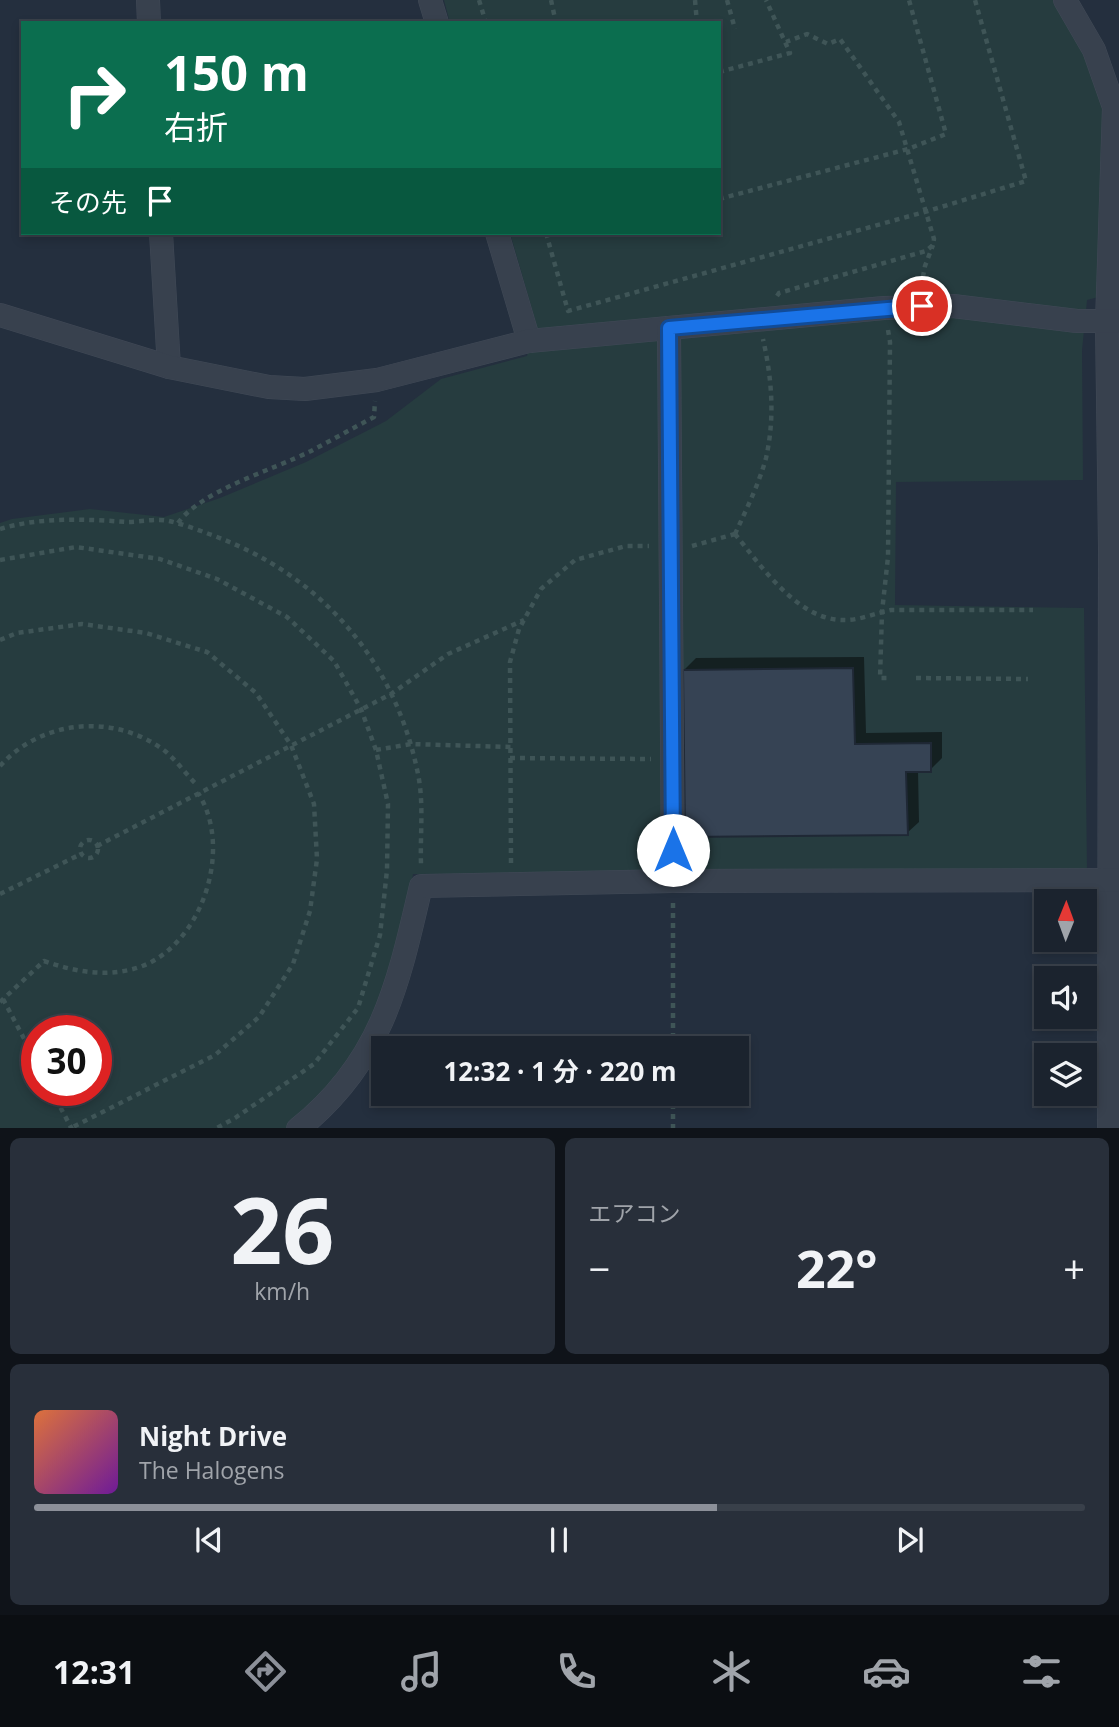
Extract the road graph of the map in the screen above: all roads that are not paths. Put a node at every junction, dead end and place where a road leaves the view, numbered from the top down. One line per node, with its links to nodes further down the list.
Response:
1 (148, 0): 4 (street)
2 (430, 0): 5 (street)
3 (1065, 0): 9 (street)
4 (149, 21)
5 (435, 21)
6 (161, 235): 12 (street)
7 (498, 235): 11 (street)
8 (0, 315): 12 (street)
9 (1113, 322): 10 (street); 13 (street)
10 (669, 328): 11 (street); 15 (street)
11 (529, 341): 12 (street)
12 (169, 367)
13 (1114, 547): 14 (street)
14 (1114, 880): 15 (street); 17 (street)
15 (673, 881): 16 (street)
16 (299, 1128)
17 (1109, 1128)

